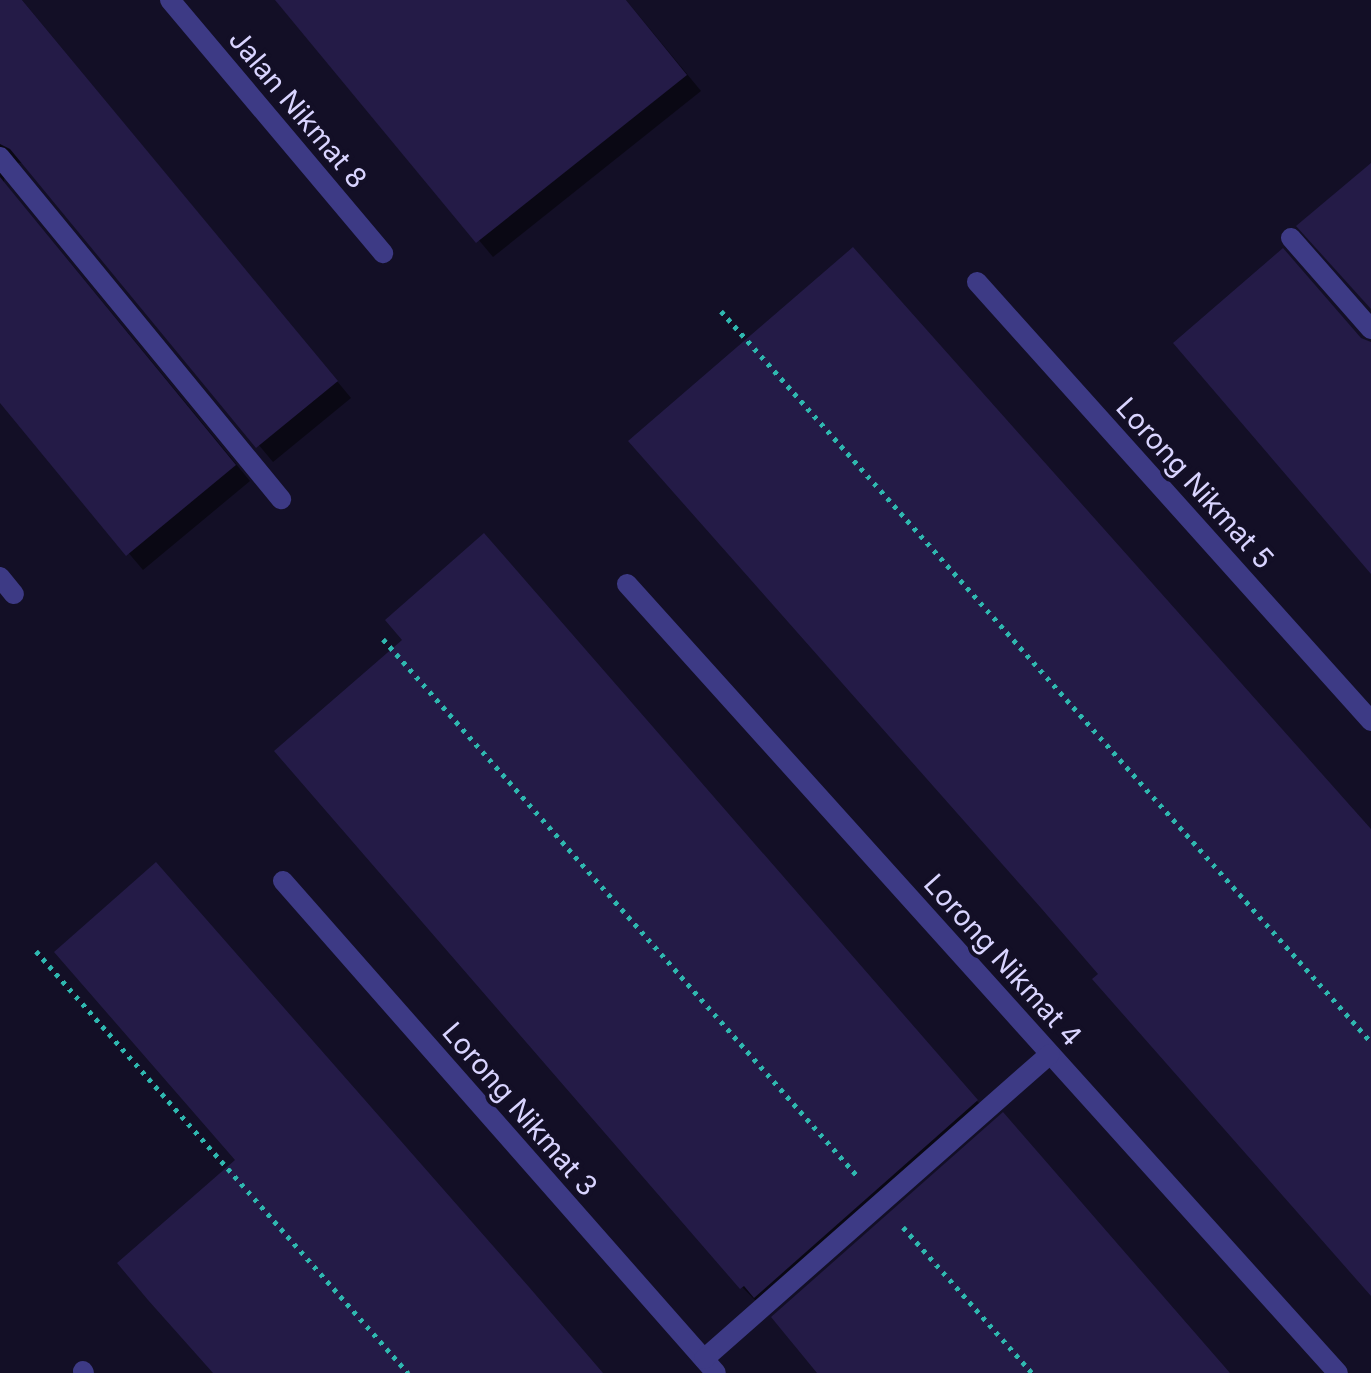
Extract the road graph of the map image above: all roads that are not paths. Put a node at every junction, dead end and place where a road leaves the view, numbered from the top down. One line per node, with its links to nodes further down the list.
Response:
1 (170, 0): 4 (street, Jalan Nikmat 8)
2 (0, 157): 7 (street)
3 (1291, 238): 6 (street)
4 (383, 253)
5 (977, 282): 11 (street, Lorong Nikmat 5)
6 (1371, 329)
7 (281, 499)
8 (0, 577): 10 (street)
9 (627, 584): 13 (street, Lorong Nikmat 4)
10 (14, 594)
11 (1371, 721)
12 (283, 881): 14 (street, Lorong Nikmat 3)
13 (1050, 1054): 14 (street); 15 (street, Lorong Nikmat 4)
14 (710, 1366)
15 (1338, 1373)

